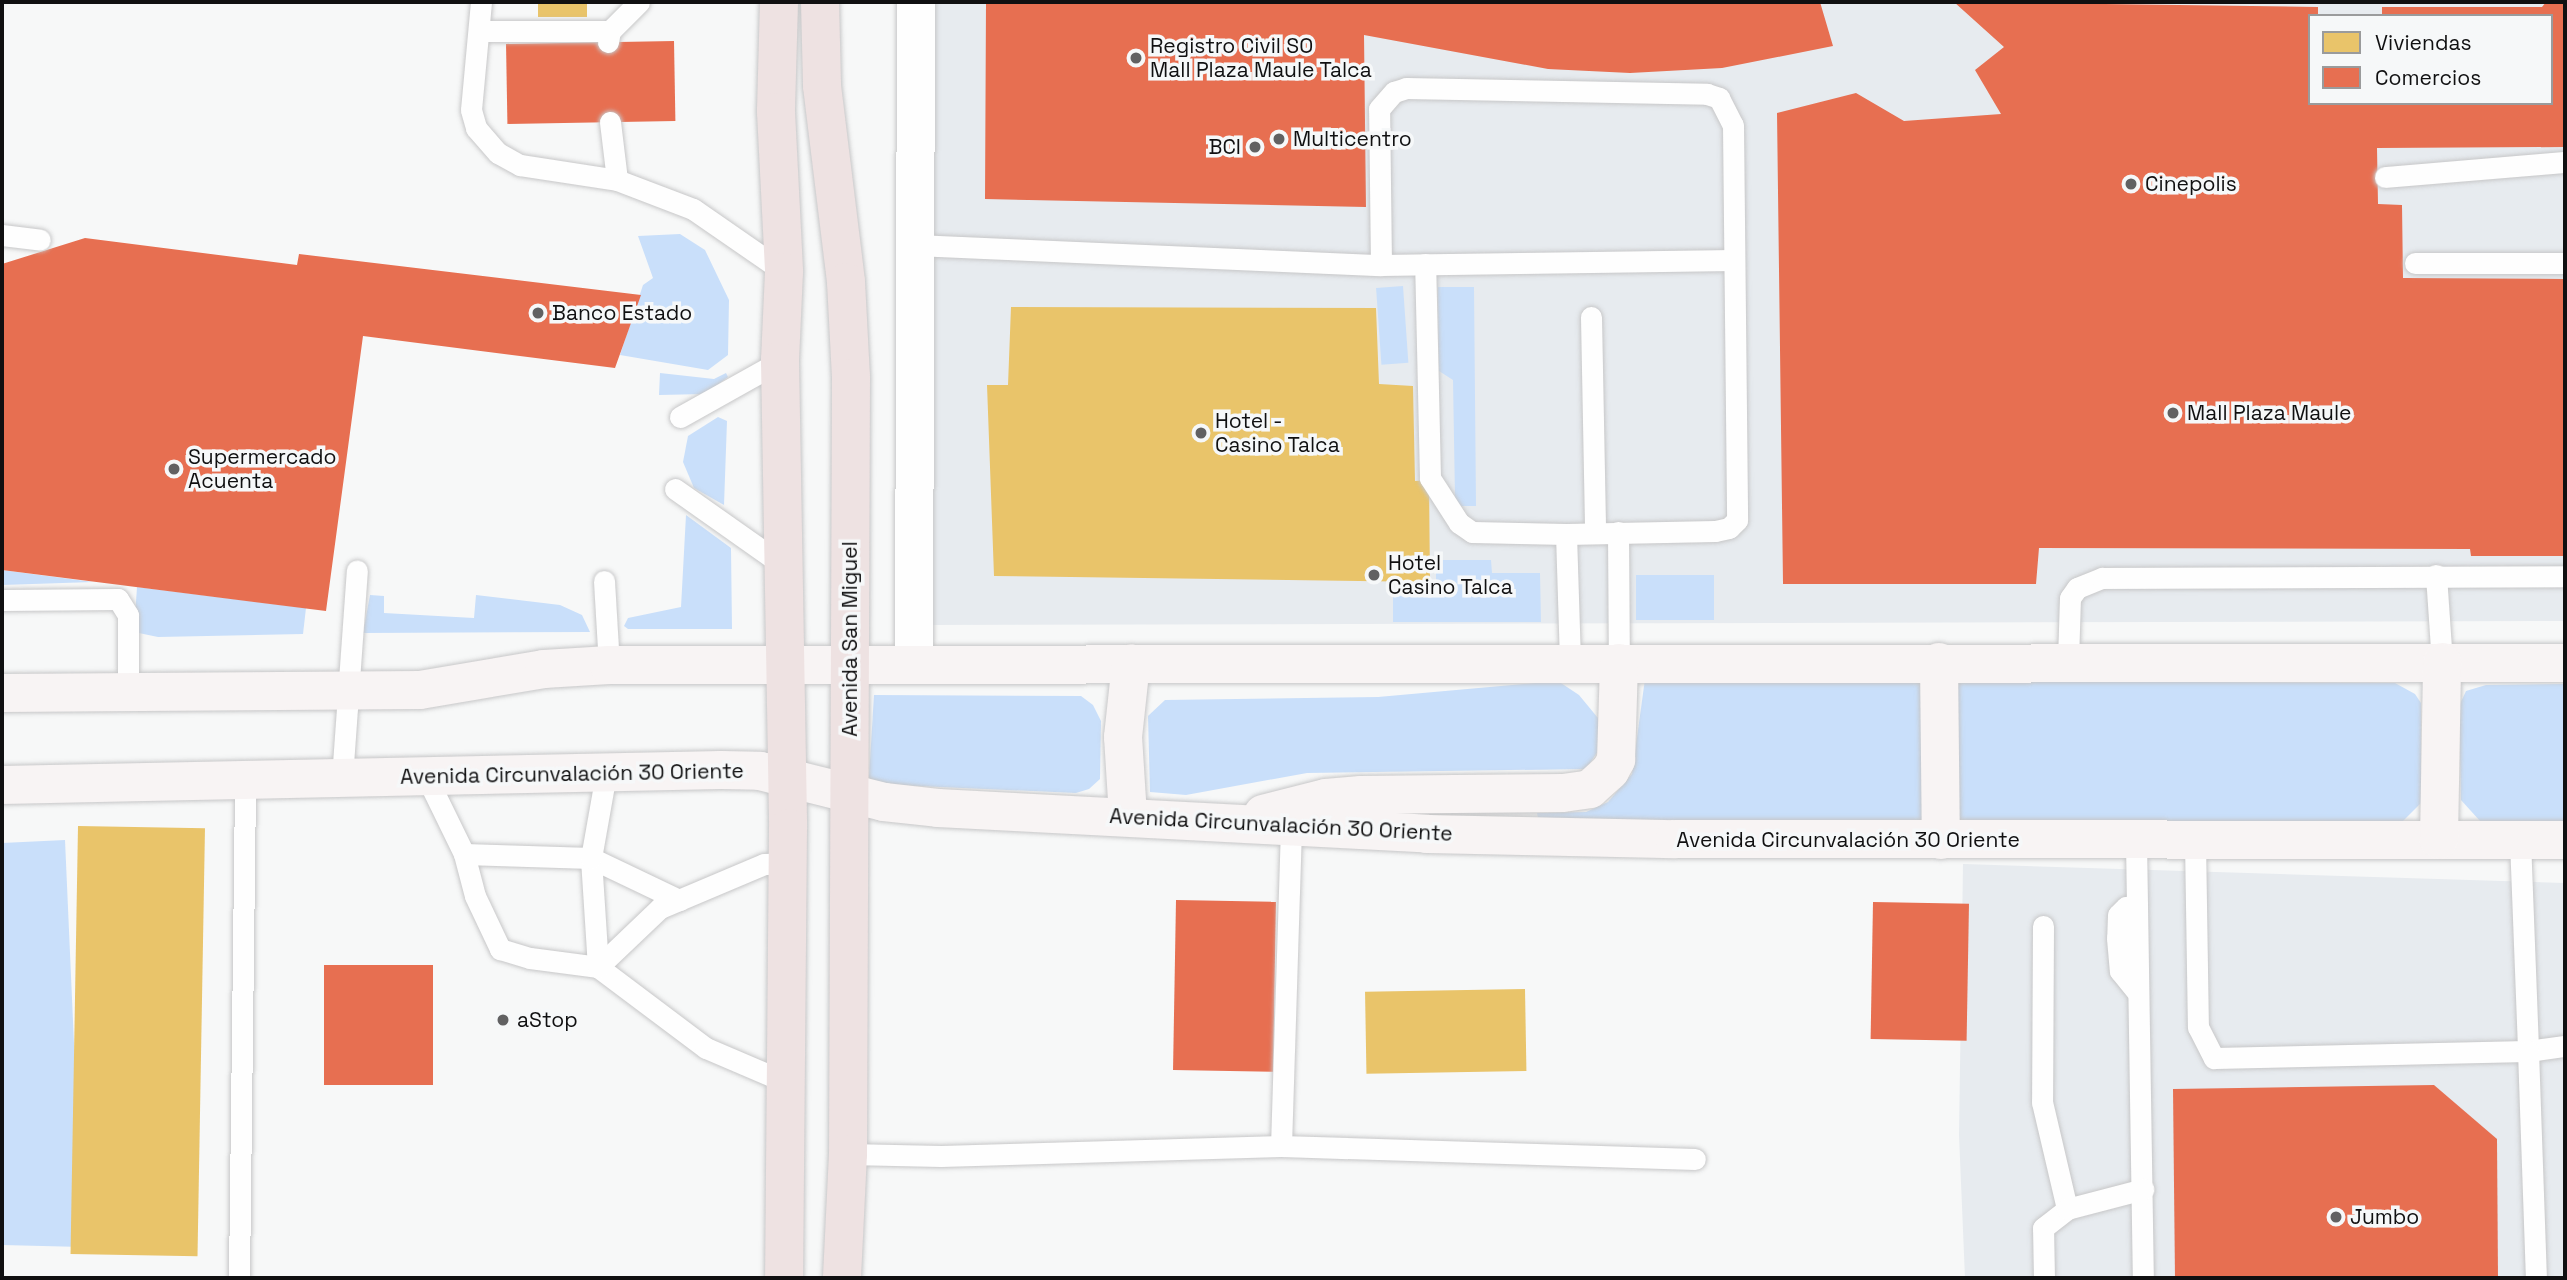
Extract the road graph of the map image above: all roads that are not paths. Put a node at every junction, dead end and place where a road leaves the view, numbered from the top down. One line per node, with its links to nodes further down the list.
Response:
1 (481, 2): 6 (lane)
2 (639, 2): 6 (lane)
3 (779, 2): 19 (highway)
4 (820, 2): 40 (highway, Avenida San Miguel)
5 (915, 2): 13 (street)
6 (479, 31): 10 (lane)
7 (610, 122): 10 (lane)
8 (2565, 162): 9 (lane)
9 (2385, 177)
10 (617, 180): 19 (lane)
11 (2, 235): 12 (lane)
12 (40, 240)
13 (915, 245): 18 (lane); 41 (street)
14 (1734, 260): 17 (lane); 18 (lane); 25 (lane)
15 (2415, 262): 16 (lane)
16 (2565, 263)
17 (1425, 264): 18 (lane); 26 (lane)
18 (1381, 265)
19 (784, 272): 21 (highway)
20 (1591, 317): 24 (lane)
21 (780, 361): 22 (lane); 27 (highway)
22 (680, 417)
23 (674, 489): 27 (lane)
24 (1595, 532): 25 (lane); 26 (lane)
25 (1618, 532): 38 (lane)
26 (1566, 534): 37 (lane)
27 (783, 566): 42 (highway)
28 (357, 571): 44 (lane)
29 (2436, 575): 30 (lane); 34 (lane); 35 (lane)
30 (2565, 576)
31 (604, 581): 43 (lane)
32 (2, 600): 46 (lane)
33 (1939, 662): 34 (main road); 38 (main road); 57 (main road)
34 (2068, 662): 35 (main road)
35 (2442, 662): 39 (main road); 58 (main road)
36 (1131, 663): 37 (main road); 41 (main road); 54 (main road)
37 (1570, 663): 38 (main road)
38 (1619, 663): 55 (main road)
39 (2565, 663)
40 (849, 664): 41 (main road); 42 (main road); 53 (highway, Avenida San Miguel)
41 (914, 664)
42 (785, 665): 43 (main road); 50 (highway)
43 (609, 666): 44 (main road)
44 (346, 691): 46 (main road); 48 (lane)
45 (2, 693): 46 (main road)
46 (128, 693)
47 (606, 774): 49 (main road, Avenida Circunvalación 30 Oriente); 50 (main road, Avenida Circunvalación 30 Oriente); 64 (lane)
48 (342, 778): 49 (main road, Avenida Circunvalación 30 Oriente); 51 (main road, Avenida Circunvalación 30 Oriente)
49 (427, 778): 63 (lane)
50 (788, 779): 53 (main road, Avenida Circunvalación 30 Oriente); 65 (highway)
51 (245, 781): 52 (main road, Avenida Circunvalación 30 Oriente); 77 (lane)
52 (2, 785)
53 (850, 794): 54 (main road, Avenida Circunvalación 30 Oriente); 73 (highway, Avenida San Miguel)
54 (1128, 816): 55 (main road, Avenida Circunvalación 30 Oriente)
55 (1241, 823): 56 (main road, Avenida Circunvalación 30 Oriente)
56 (1291, 826): 57 (main road, Avenida Circunvalación 30 Oriente); 72 (lane)
57 (1941, 840): 61 (main road, Avenida Circunvalación 30 Oriente)
58 (2439, 840): 59 (main road, Avenida Circunvalación 30 Oriente); 62 (main road, Avenida Circunvalación 30 Oriente)
59 (2520, 840): 60 (main road, Avenida Circunvalación 30 Oriente); 70 (lane)
60 (2565, 840)
61 (2136, 841): 62 (main road, Avenida Circunvalación 30 Oriente); 75 (lane)
62 (2195, 841): 70 (lane)
63 (464, 854): 64 (lane); 68 (lane)
64 (591, 858): 66 (lane); 68 (lane)
65 (788, 863): 66 (lane); 71 (highway)
66 (679, 900): 68 (lane)
67 (2043, 926): 76 (lane)
68 (598, 967): 71 (lane)
69 (2565, 1046): 70 (lane)
70 (2528, 1051): 82 (lane)
71 (788, 1083): 78 (highway)
72 (1281, 1146): 73 (lane); 74 (lane)
73 (848, 1154): 79 (highway, Avenida San Miguel)
74 (1696, 1159)
75 (2143, 1189): 76 (lane); 81 (lane)
76 (2067, 1209): 80 (lane)
77 (239, 1278)
78 (784, 1278)
79 (842, 1278)
80 (2043, 1278)
81 (2143, 1278)
82 (2536, 1278)

